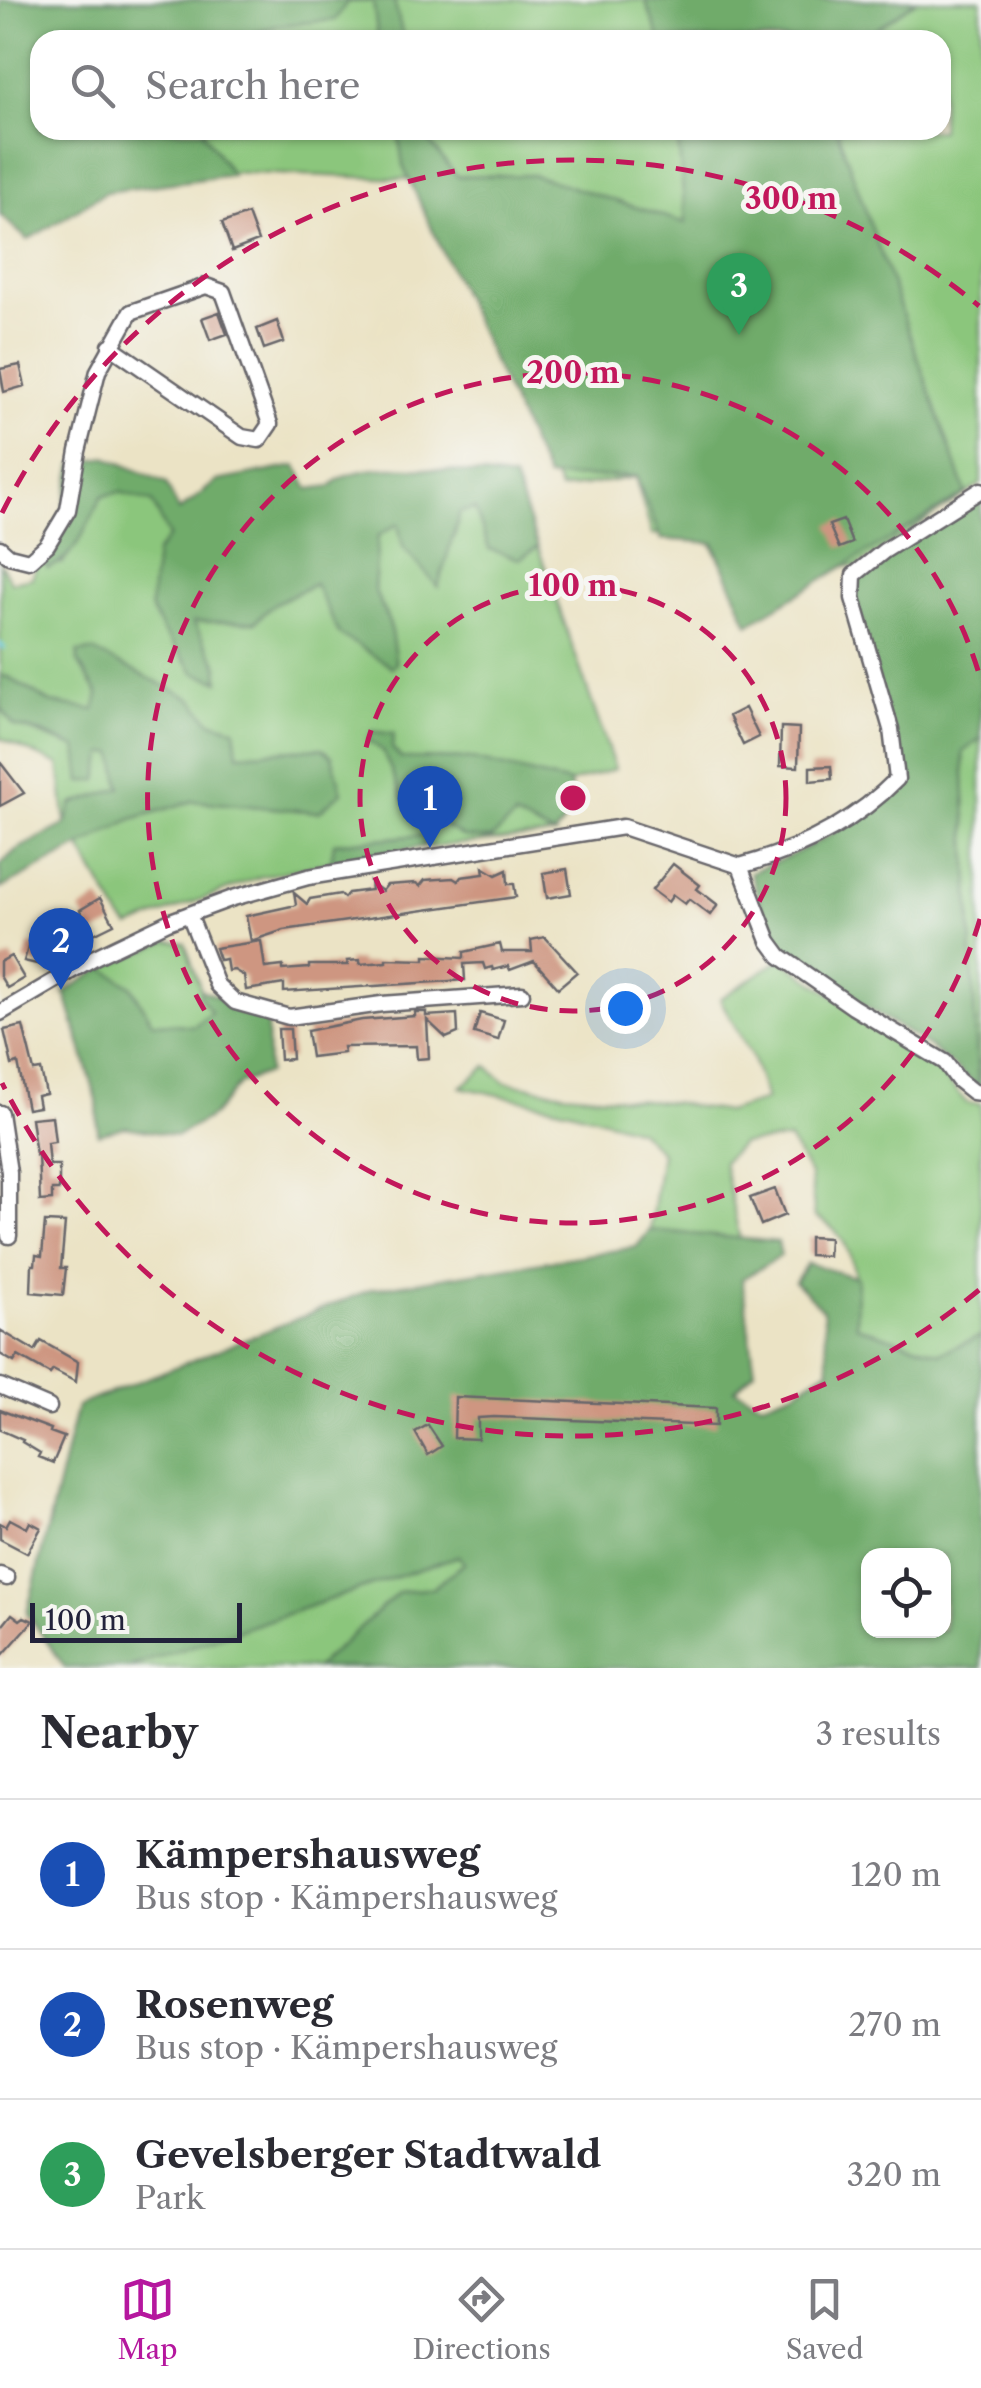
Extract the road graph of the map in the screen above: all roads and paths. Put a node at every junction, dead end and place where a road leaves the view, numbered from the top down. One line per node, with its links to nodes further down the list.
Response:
1 (110, 346): 1 (street); 3 (street)
2 (981, 490): 4 (street)
3 (0, 548)
4 (740, 866): 5 (street); 8 (street)
5 (190, 914): 6 (street); 7 (street)
6 (522, 994)
7 (0, 1012)
8 (977, 1092)
9 (0, 1112): 10 (street)
10 (8, 1236)
11 (0, 1386): 12 (street)
12 (48, 1406)

